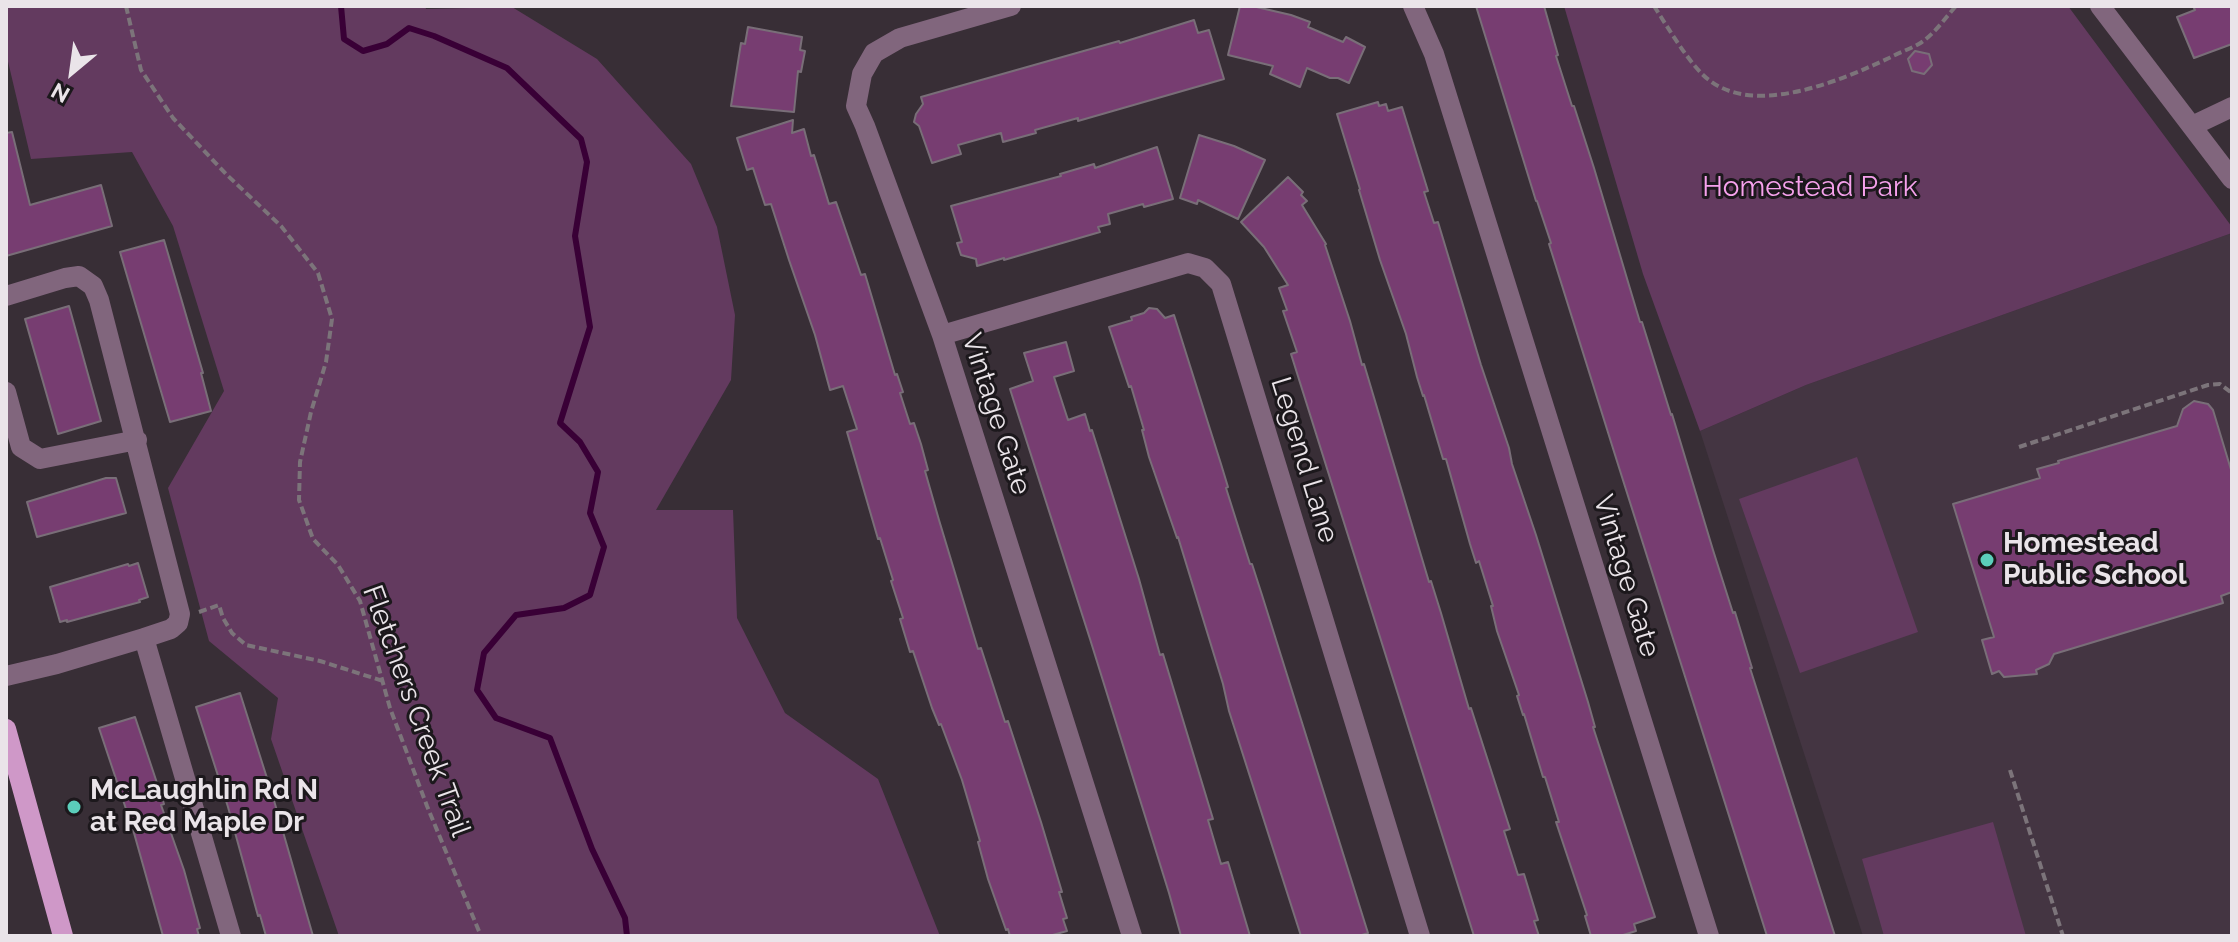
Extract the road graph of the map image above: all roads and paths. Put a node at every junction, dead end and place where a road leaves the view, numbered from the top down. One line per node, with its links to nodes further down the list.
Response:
1 (126, 6): 19 (path, Fletchers Creek Trail)
2 (1011, 6): 11 (street, Vintage Gate)
3 (1413, 6): 27 (street, Vintage Gate)
4 (1654, 6): 5 (path)
5 (1956, 6)
6 (2100, 6): 8 (street)
7 (2232, 107): 8 (street)
8 (2192, 126): 9 (street)
9 (2232, 179)
10 (6, 296): 14 (street)
11 (942, 335): 25 (street, Vintage Gate); 26 (street, Legend Lane)
12 (6, 392): 14 (street)
13 (2232, 393): 15 (path)
14 (137, 440): 17 (street)
15 (2019, 447)
16 (199, 612): 19 (path)
17 (144, 638): 18 (street); 23 (street)
18 (6, 676)
19 (383, 681): 24 (path, Fletchers Creek Trail)
20 (6, 729): 22 (main road)
21 (2010, 770): 28 (path)
22 (63, 936)
23 (231, 936)
24 (481, 936)
25 (1132, 936)
26 (1420, 936)
27 (1709, 936)
28 (2063, 936)

